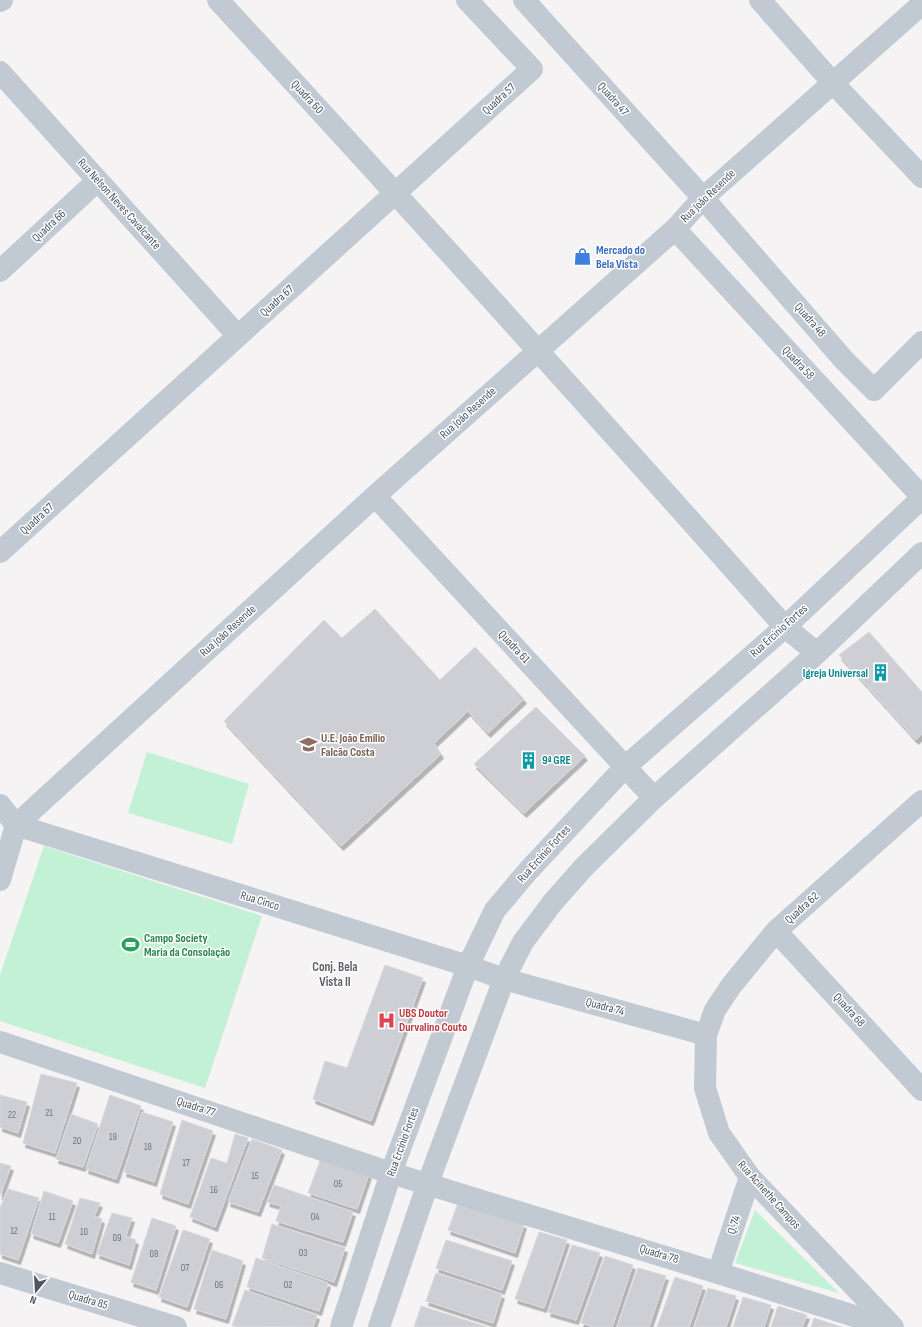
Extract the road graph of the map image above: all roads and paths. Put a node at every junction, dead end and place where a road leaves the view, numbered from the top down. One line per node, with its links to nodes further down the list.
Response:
1 (218, 0): 10 (street, Quadra 60)
2 (467, 0): 10 (street, Quadra 57)
3 (524, 0): 11 (street, Quadra 47)
4 (760, 0): 7 (street)
5 (922, 4): 7 (street, Rua João Resende)
6 (0, 72): 9 (street, Rua Nelson Neves Cavalcante)
7 (833, 83): 8 (street); 11 (street, Rua João Resende)
8 (922, 177)
9 (97, 181): 13 (street, Quadra 66); 14 (street, Rua Nelson Neves Cavalcante)
10 (396, 193): 14 (street, Quadra 67); 16 (street)
11 (703, 198): 12 (street, Rua João Resende); 15 (street, Quadra 48)
12 (675, 229): 16 (street, Rua João Resende); 18 (street, Quadra 58)
13 (0, 271)
14 (238, 336): 19 (street, Quadra 67)
15 (922, 342)
16 (539, 351): 17 (street, Rua João Resende); 21 (street)
17 (375, 496): 23 (street, Quadra 61); 27 (street, Rua João Resende)
18 (922, 497): 21 (street, Rua Ercínio Fortes)
19 (0, 552)
20 (922, 553): 22 (street)
21 (785, 626): 22 (street); 23 (street, Rua Ercínio Fortes)
22 (817, 653): 24 (street)
23 (625, 767): 24 (street, Quadra 61); 30 (street, Rua Ercínio Fortes)
24 (654, 798): 31 (street)
25 (922, 801): 29 (street, Quadra 62)
26 (0, 805): 27 (street)
27 (16, 825): 28 (street); 30 (street, Rua Cinco)
28 (0, 880)
29 (776, 931): 32 (street, Quadra 62); 34 (street, Quadra 68)
30 (468, 966): 31 (street, Rua Cinco); 35 (street, Rua Ercínio Fortes)
31 (504, 979): 32 (street, Quadra 74); 37 (street)
32 (706, 1035): 36 (street, Rua Acinethe Campos)
33 (0, 1042): 35 (street, Quadra 77)
34 (922, 1090)
35 (391, 1173): 37 (street, Quadra 77); 41 (street, Rua Ercínio Fortes)
36 (750, 1177): 38 (street, Q. 74); 44 (street, Rua Acinethe Campos)
37 (428, 1183): 38 (street, Quadra 78); 42 (street)
38 (718, 1273): 43 (street, Quadra 78)
39 (0, 1274): 40 (street, Quadra 85)
40 (176, 1327)
41 (341, 1327)
42 (380, 1327)
43 (889, 1327)
44 (893, 1327)

